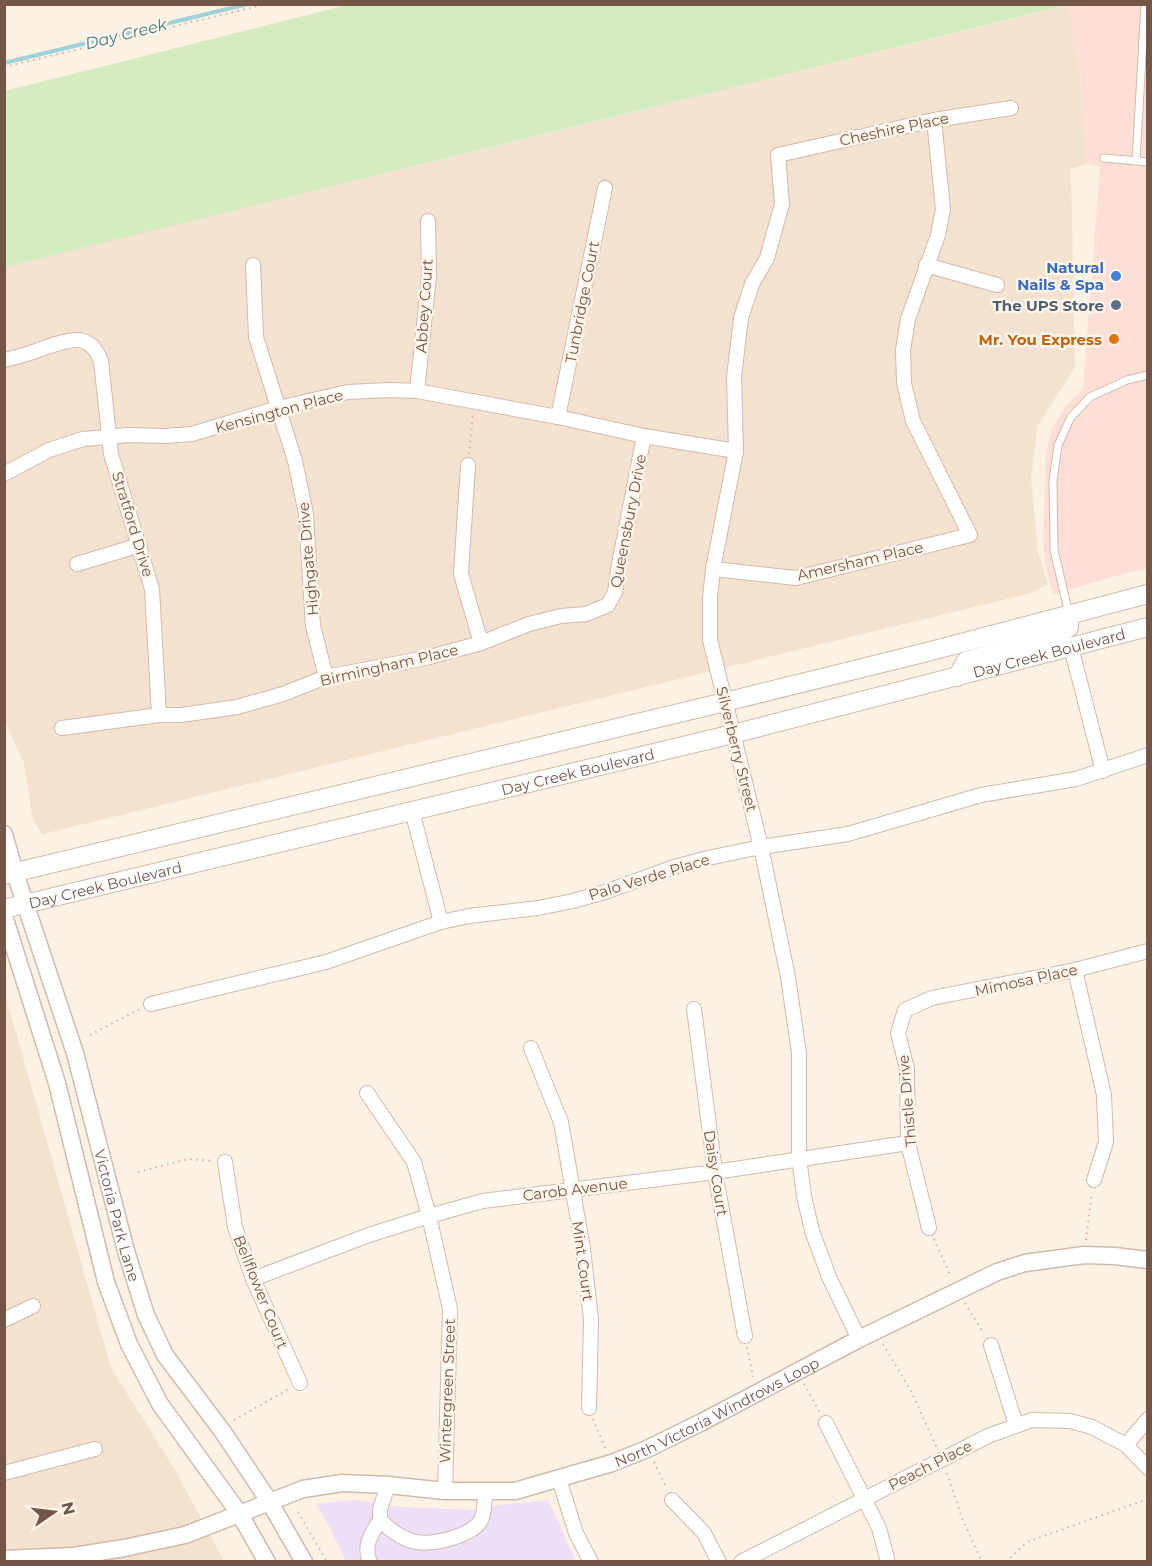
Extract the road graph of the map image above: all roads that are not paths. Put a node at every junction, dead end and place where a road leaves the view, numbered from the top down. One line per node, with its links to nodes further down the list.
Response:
1 (1145, 4): 2 (lane)
2 (1146, 18): 7 (lane)
3 (1011, 108): 4 (street, Cheshire Place)
4 (934, 120): 5 (street, Cheshire Place); 12 (street)
5 (778, 155): 21 (street, Silverberry Street)
6 (1104, 158): 7 (lane)
7 (1136, 161): 8 (lane)
8 (1148, 162)
9 (605, 188): 18 (street, Tunbridge Court)
10 (428, 221): 16 (street, Abbey Court)
11 (253, 265): 17 (street, Highgate Drive)
12 (926, 266): 13 (street); 26 (street, Amersham Place)
13 (997, 285)
14 (4, 360): 20 (street, Stratford Drive)
15 (1148, 375): 29 (lane)
16 (417, 391): 17 (street, Kensington Place); 18 (street, Kensington Place)
17 (278, 408): 20 (street, Kensington Place); 33 (street, Highgate Drive)
18 (558, 417): 19 (street, Kensington Place)
19 (644, 436): 21 (street, Kensington Place); 28 (street, Queensbury Drive)
20 (108, 438): 23 (street, Kensington Place); 24 (street, Stratford Drive)
21 (736, 451): 26 (street, Silverberry Street)
22 (468, 465): 31 (street)
23 (4, 474)
24 (140, 545): 25 (street); 36 (street, Stratford Drive)
25 (77, 564)
26 (713, 569): 35 (street, Silverberry Street)
27 (1148, 594): 29 (main road, Day Creek Boulevard)
28 (608, 605): 31 (street, Birmingham Place)
29 (1069, 614): 34 (main road); 35 (main road, Day Creek Boulevard)
30 (1148, 627): 32 (main road, Day Creek Boulevard)
31 (481, 643): 33 (street, Birmingham Place)
32 (1071, 647): 34 (main road, Day Creek Boulevard); 40 (street)
33 (326, 677): 36 (street, Birmingham Place)
34 (957, 677): 38 (main road, Day Creek Boulevard)
35 (725, 702): 38 (street, Silverberry Street); 44 (main road, Day Creek Boulevard)
36 (159, 715): 37 (street, Birmingham Place)
37 (62, 728)
38 (734, 734): 41 (main road, Day Creek Boulevard); 43 (street, Silverberry Street)
39 (1148, 755): 40 (street, Palo Verde Place)
40 (1102, 771): 43 (street, Palo Verde Place)
41 (412, 811): 45 (main road, Day Creek Boulevard); 48 (street)
42 (4, 834): 44 (street, Victoria Park Lane)
43 (761, 847): 48 (street, Palo Verde Place); 57 (street, Silverberry Street)
44 (10, 874): 45 (street, Victoria Park Lane)
45 (26, 904): 46 (main road, Day Creek Boulevard); 86 (street, Victoria Park Lane)
46 (4, 909)
47 (4, 916): 87 (street, Victoria Park Lane)
48 (441, 922): 51 (street, Palo Verde Place)
49 (1148, 951): 50 (street, Mimosa Place)
50 (1075, 970): 53 (street, Mimosa Place); 60 (street)
51 (151, 1004)
52 (694, 1010): 59 (street, Daisy Court)
53 (905, 1010): 56 (street, Thistle Drive)
54 (531, 1048): 61 (street, Mint Court)
55 (367, 1093): 62 (street, Wintergreen Street)
56 (908, 1143): 57 (street, Carob Avenue); 63 (street, Thistle Drive)
57 (800, 1158): 59 (street, Carob Avenue); 69 (street, Silverberry Street)
58 (225, 1162): 65 (street, Bellflower Court)
59 (715, 1172): 61 (street, Carob Avenue); 68 (street, Daisy Court)
60 (1094, 1180)
61 (571, 1190): 62 (street, Carob Avenue); 72 (street, Mint Court)
62 (429, 1216): 65 (street, Carob Avenue); 82 (street, Wintergreen Street)
63 (929, 1228)
64 (1148, 1260): 69 (street, North Victoria Windrows Loop)
65 (253, 1279): 71 (street, Bellflower Court)
66 (33, 1306): 67 (street)
67 (4, 1320)
68 (745, 1336)
69 (860, 1339): 80 (street, North Victoria Windrows Loop)
70 (991, 1345): 75 (street)
71 (300, 1383)
72 (589, 1408)
73 (1148, 1419): 76 (street)
74 (826, 1423): 84 (street)
75 (1016, 1425): 76 (street, Peach Place); 84 (street, Peach Place)
76 (1126, 1445): 78 (street, Peach Place)
77 (95, 1449): 79 (street)
78 (1148, 1468)
79 (4, 1473)
80 (559, 1479): 83 (street, North Victoria Windrows Loop); 94 (street)
81 (388, 1485): 82 (street, North Victoria Windrows Loop); 86 (street, North Victoria Windrows Loop); 88 (street)
82 (445, 1491): 83 (street, North Victoria Windrows Loop)
83 (486, 1492): 88 (street)
84 (864, 1498): 96 (street, Peach Place); 97 (street)
85 (672, 1500): 95 (street)
86 (269, 1501): 87 (street, North Victoria Windrows Loop); 92 (street, Victoria Park Lane)
87 (239, 1513): 90 (street, North Victoria Windrows Loop); 91 (street, Victoria Park Lane)
88 (380, 1520): 93 (street)
89 (4, 1559): 90 (street, North Victoria Windrows Loop)
90 (75, 1559)
91 (267, 1562)
92 (304, 1562)
93 (370, 1562)
94 (591, 1562)
95 (719, 1562)
96 (741, 1562)
97 (888, 1562)

